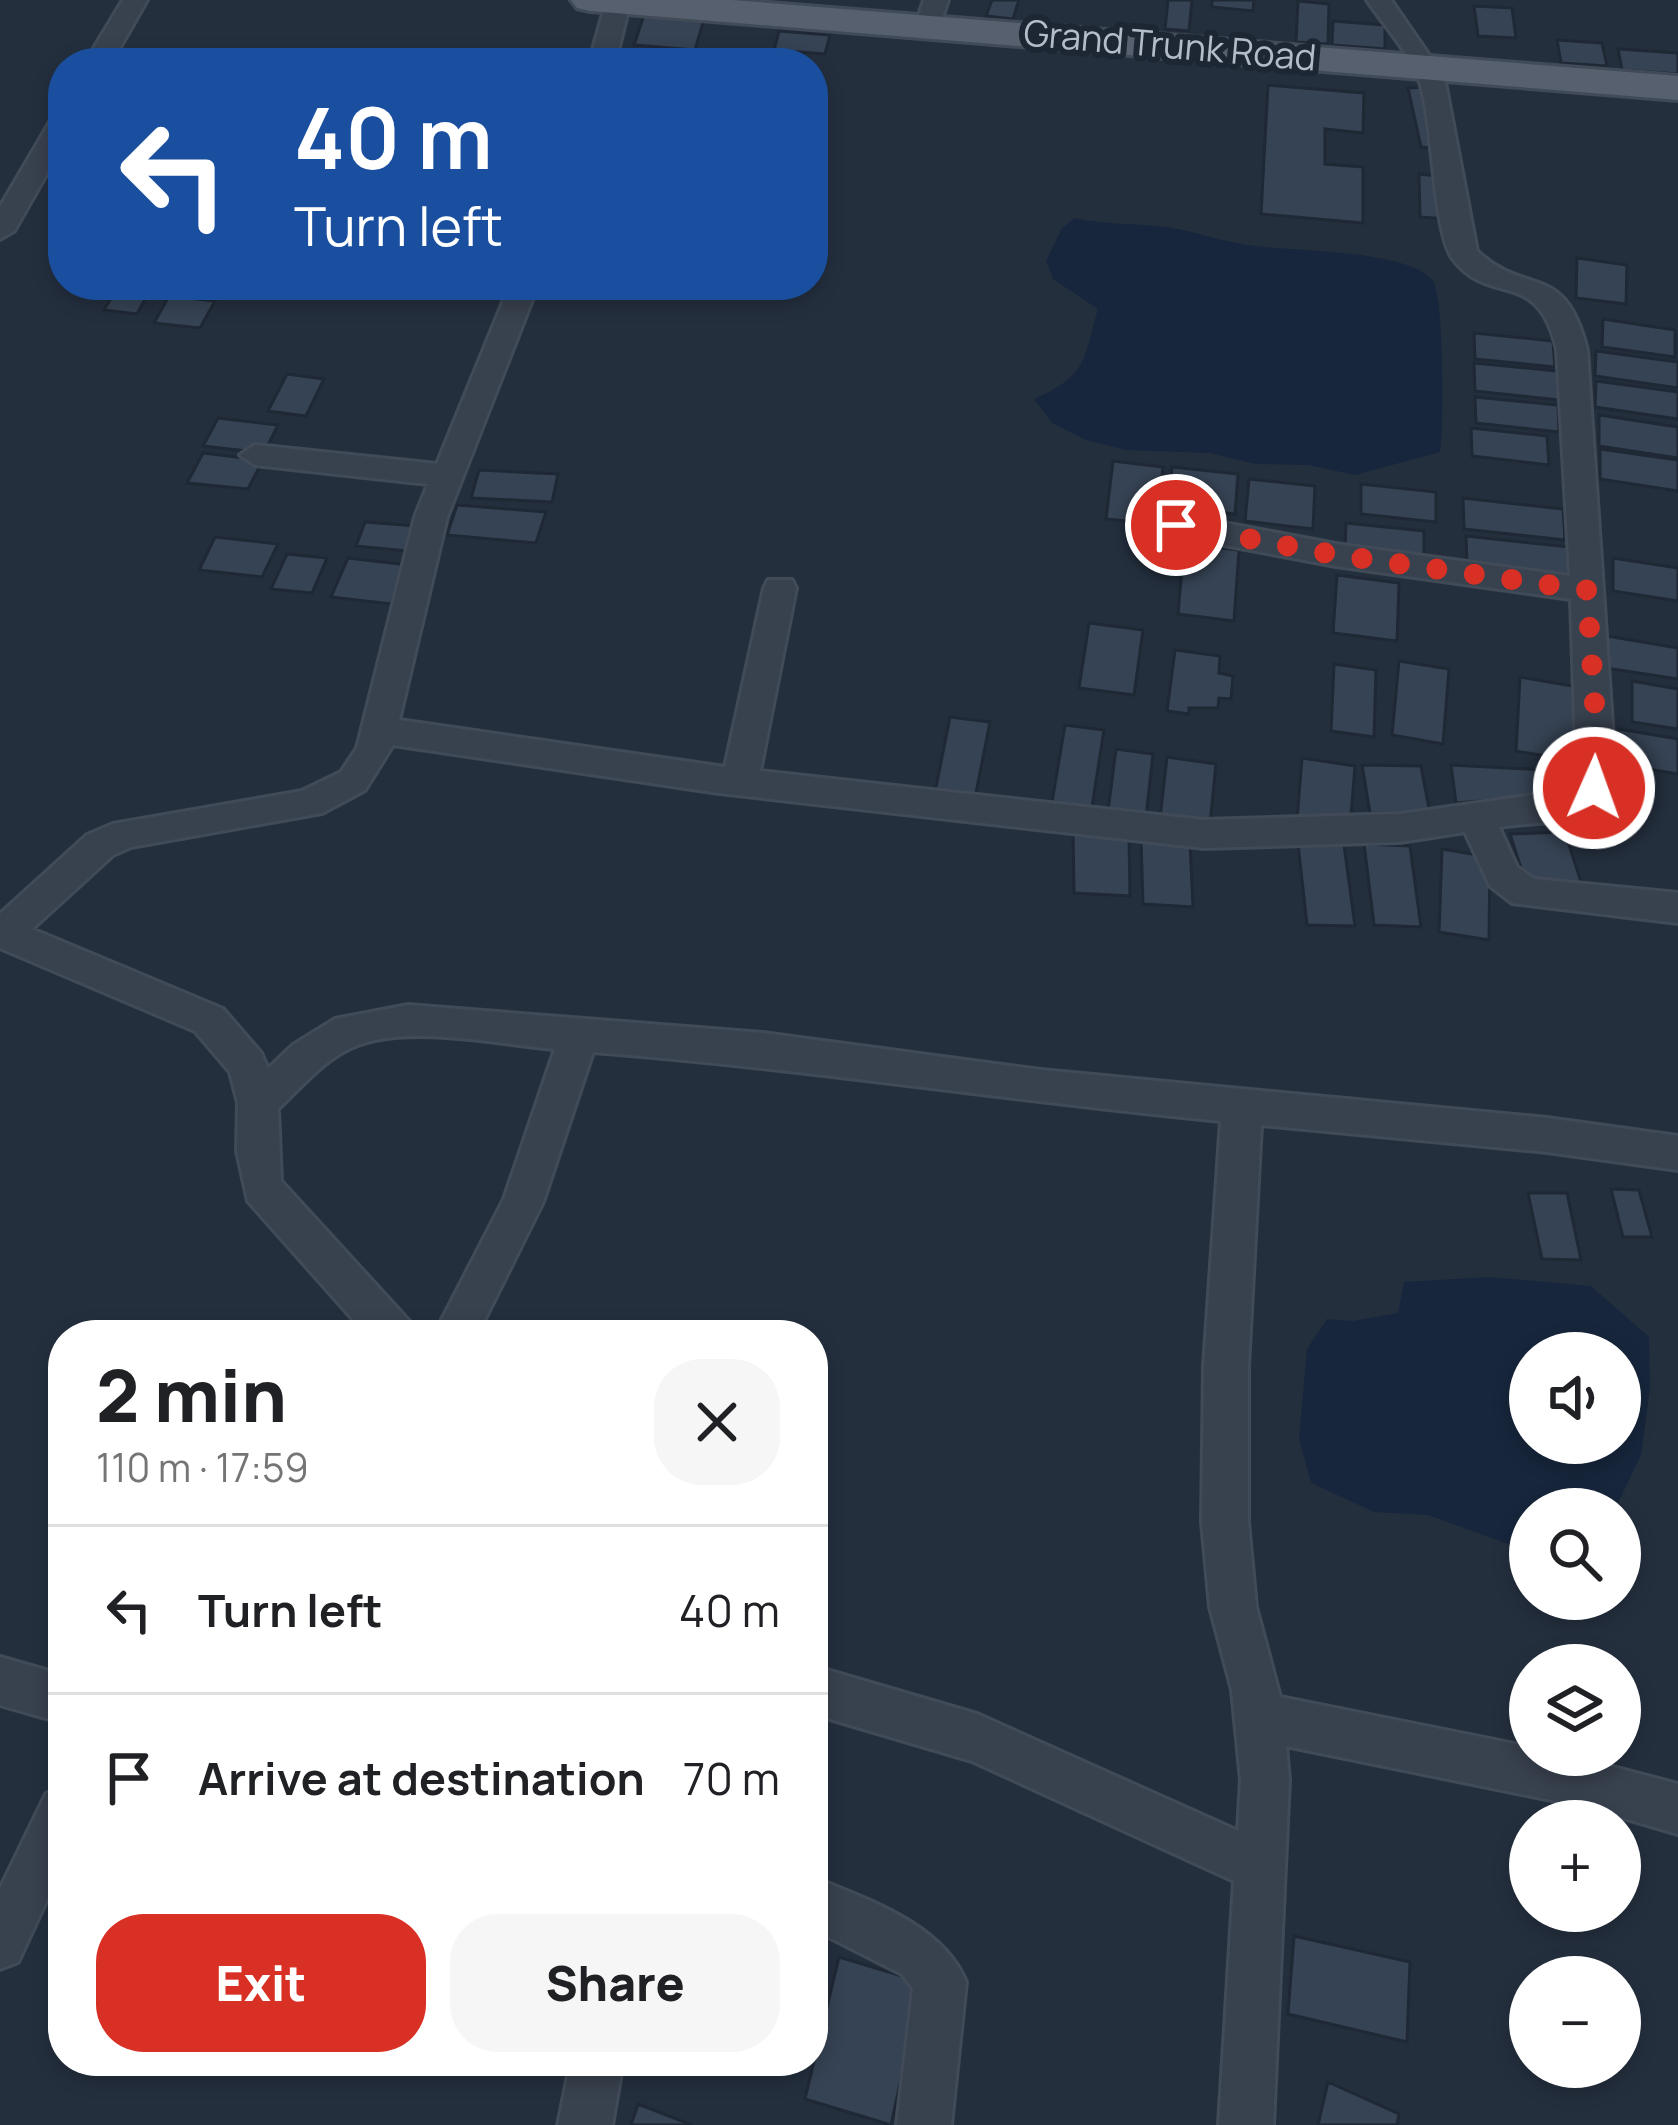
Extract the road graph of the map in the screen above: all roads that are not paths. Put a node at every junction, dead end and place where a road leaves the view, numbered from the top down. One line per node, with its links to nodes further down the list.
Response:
1 (135, 0): 5 (street)
2 (1379, 0): 7 (street)
3 (624, 2): 4 (main road, Grand Trunk Road); 6 (street)
4 (933, 13): 7 (main road, Grand Trunk Road)
5 (107, 48)
6 (607, 48)
7 (1426, 67): 8 (main road, Grand Trunk Road); 16 (street)
8 (1678, 88)
9 (48, 148): 10 (street)
10 (0, 231)
11 (518, 300): 13 (street)
12 (255, 455): 13 (street)
13 (447, 476): 17 (street)
14 (1176, 525): 16 (street)
15 (780, 588): 18 (street)
16 (1587, 590): 19 (street)
17 (376, 730): 18 (street); 21 (street)
18 (740, 782): 19 (street)
19 (1477, 818): 20 (street)
20 (1678, 908)
21 (2, 933): 23 (street)
22 (579, 1035): 23 (street); 24 (street); 27 (street)
23 (258, 1103): 26 (street)
24 (1242, 1105): 25 (street); 31 (street)
25 (1678, 1153)
26 (381, 1320)
27 (463, 1320)
28 (0, 1681): 30 (street)
29 (828, 1694): 34 (street)
30 (48, 1695)
31 (1258, 1716): 32 (street); 34 (street)
32 (1678, 1809)
33 (48, 1843): 36 (street)
34 (1261, 1867): 40 (street)
35 (828, 1909): 39 (street)
36 (0, 1944)
37 (594, 2076): 38 (street)
38 (585, 2125)
39 (923, 2125)
40 (1246, 2125)

